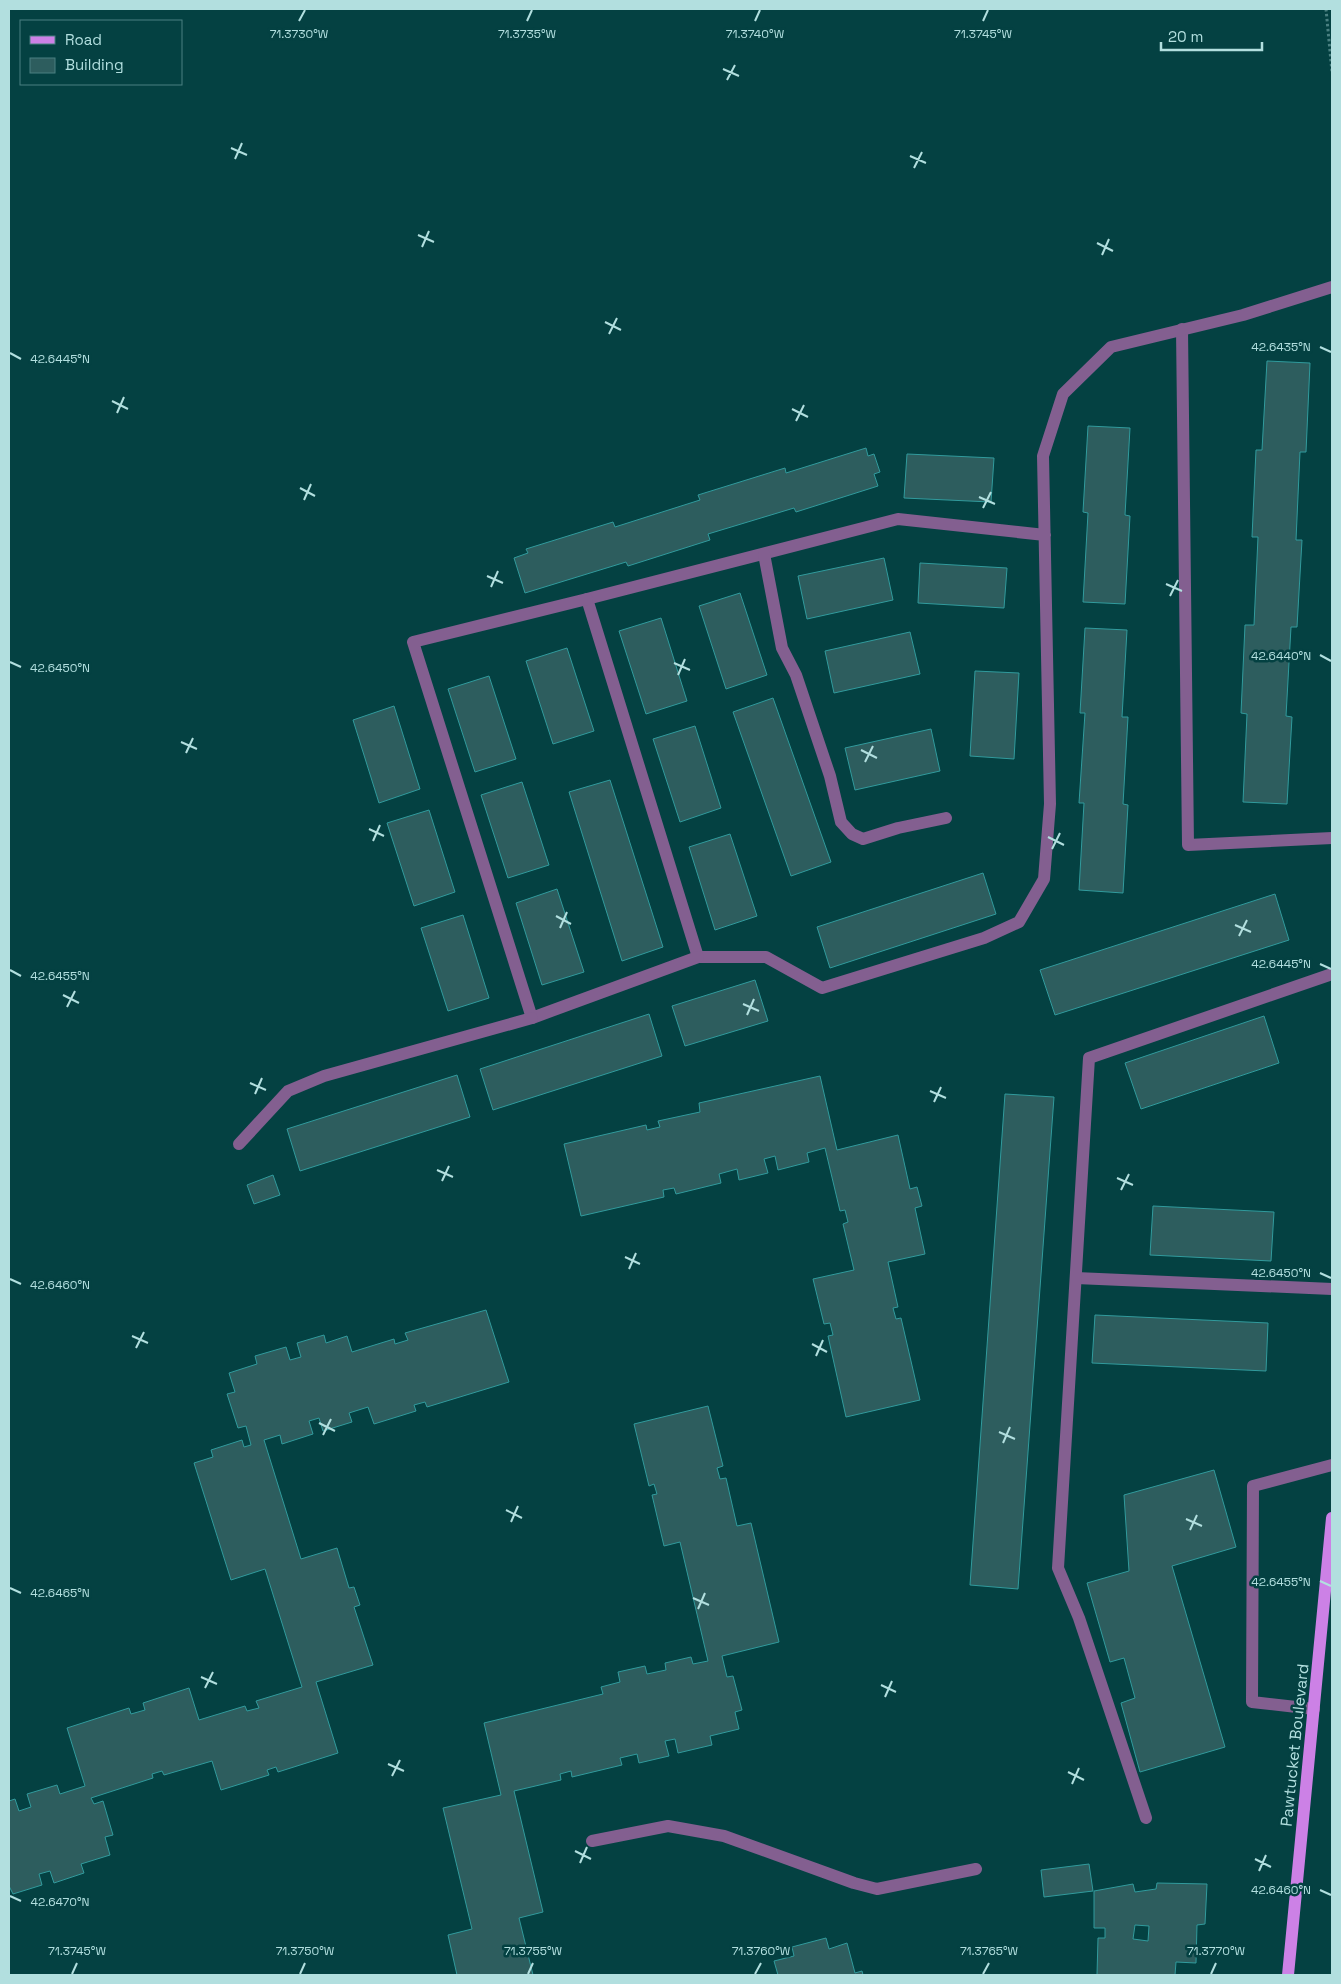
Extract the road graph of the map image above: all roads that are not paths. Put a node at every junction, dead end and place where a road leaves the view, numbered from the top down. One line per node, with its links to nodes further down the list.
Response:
1 (1332, 287): 2 (street)
2 (1182, 329): 3 (street); 7 (street)
3 (1045, 535): 4 (street); 8 (street)
4 (764, 554): 5 (street); 6 (street)
5 (587, 599): 8 (street); 10 (street)
6 (946, 818)
7 (1332, 838)
8 (698, 957): 10 (street)
9 (1332, 974): 12 (street)
10 (532, 1018): 11 (street)
11 (239, 1144)
12 (1076, 1278): 13 (street); 17 (street)
13 (1332, 1288)
14 (1332, 1465): 16 (street)
15 (1332, 1518): 16 (main road, Pawtucket Boulevard)
16 (1314, 1709): 20 (main road, Pawtucket Boulevard)
17 (1146, 1818)
18 (592, 1841): 19 (street)
19 (976, 1869)
20 (1288, 1975)

